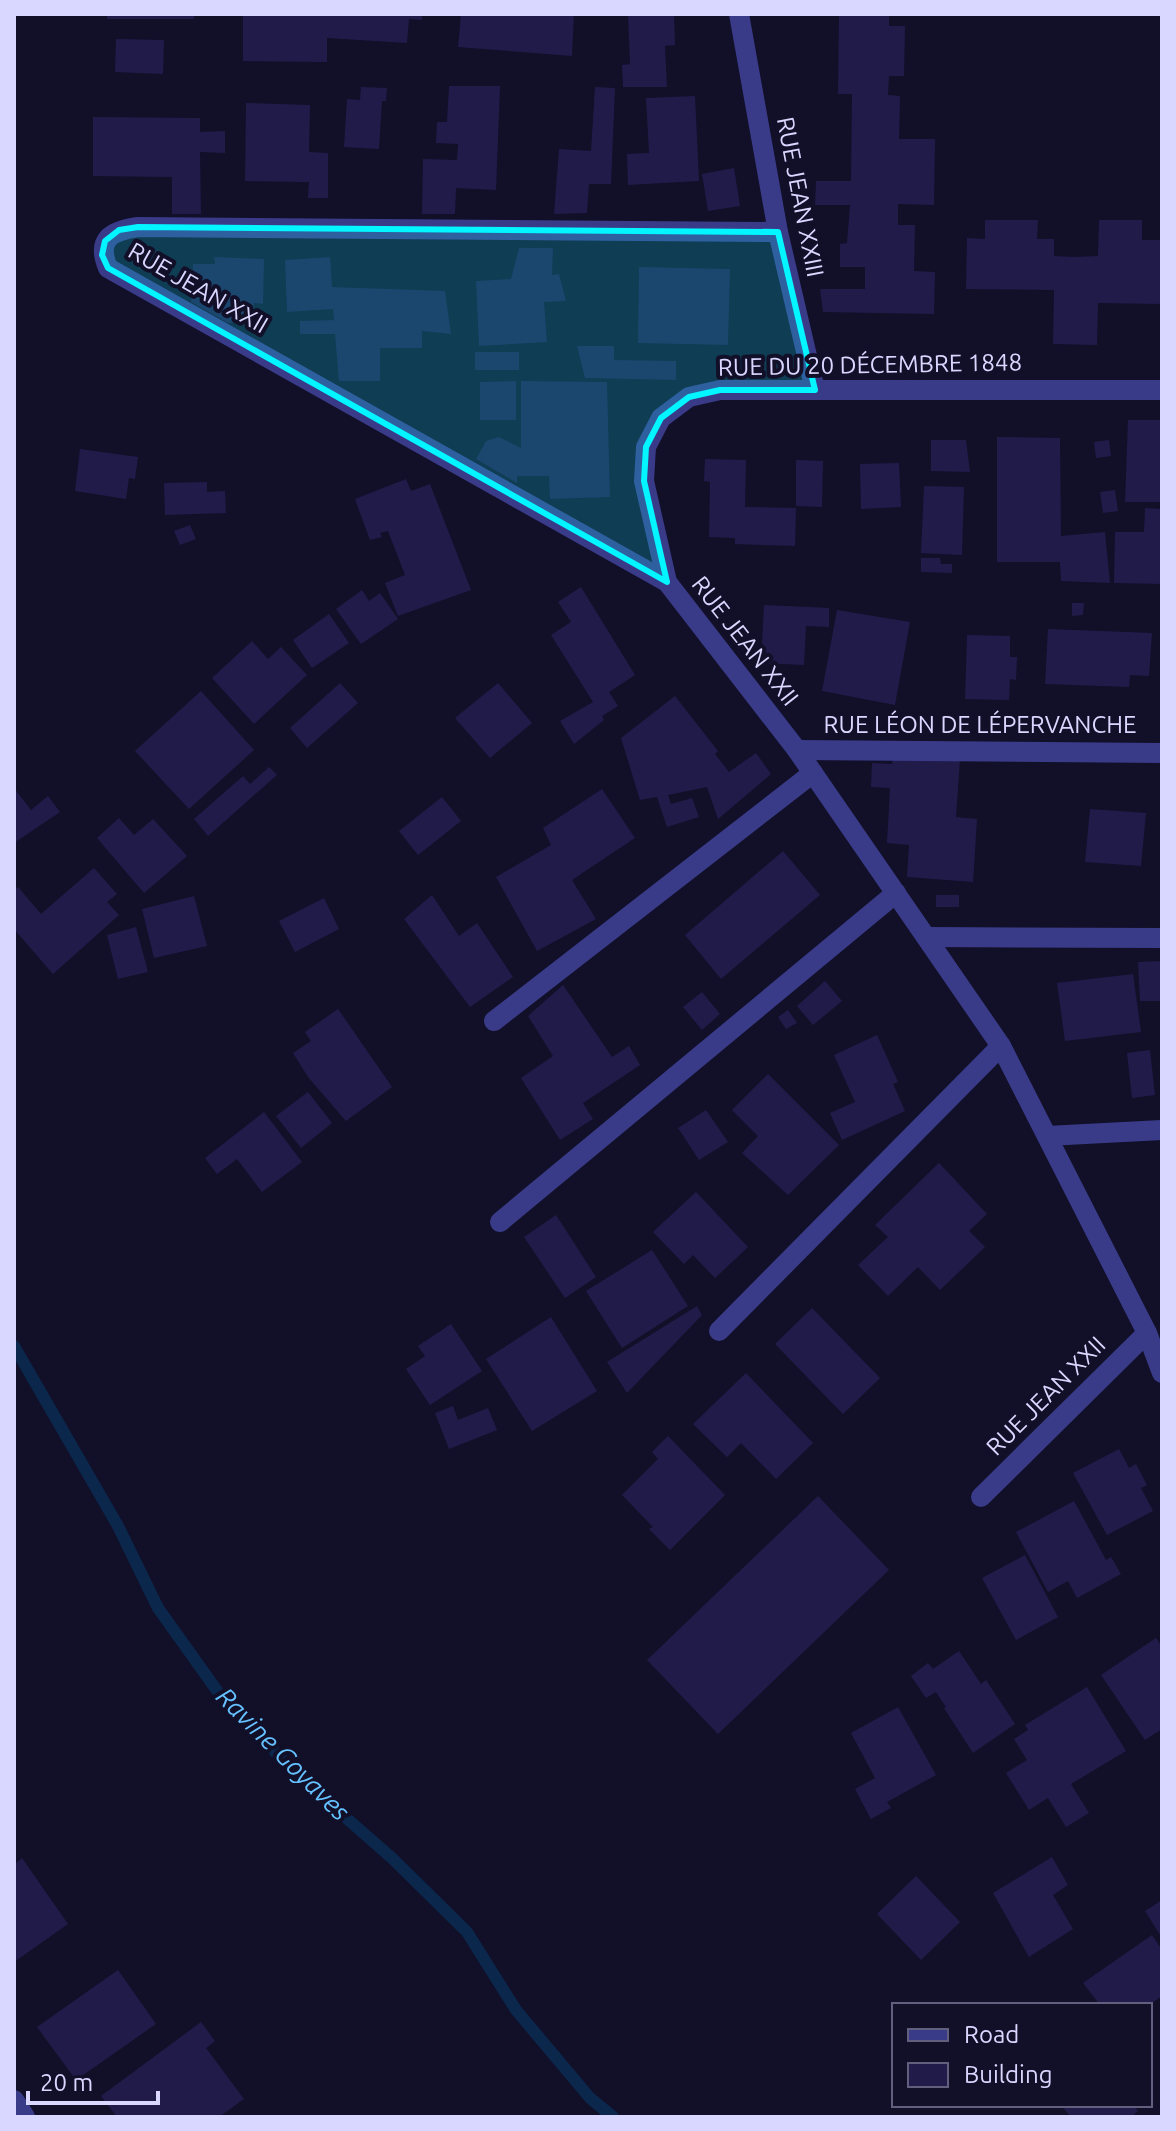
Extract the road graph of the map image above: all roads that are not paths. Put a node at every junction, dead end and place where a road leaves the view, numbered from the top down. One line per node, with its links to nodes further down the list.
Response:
1 (739, 14): 2 (street, RUE JEAN XXIII)
2 (778, 232): 3 (street, RUE JEAN XXIII); 5 (street, RUE JEAN XXII)
3 (815, 390): 4 (street, RUE DU 20 DÉCEMBRE 1848); 5 (street, RUE DU 20 DÉCEMBRE 1848)
4 (1162, 390)
5 (667, 582): 6 (street, RUE JEAN XXII)
6 (797, 750): 7 (street, RUE LÉON DE LÉPERVANCHE); 8 (street, RUE JEAN XXII)
7 (1162, 753)
8 (813, 773): 9 (street, RUE JEAN XXII); 12 (street)
9 (896, 893): 10 (street, RUE JEAN XXII); 16 (street)
10 (926, 937): 11 (street); 13 (street, RUE JEAN XXII)
11 (1162, 938)
12 (494, 1021)
13 (1001, 1046): 15 (street, RUE JEAN XXII); 17 (street)
14 (1162, 1130): 15 (street)
15 (1047, 1136): 18 (street, RUE JEAN XXII)
16 (500, 1222)
17 (719, 1331)
18 (1147, 1333): 19 (street, RUE JEAN XXII); 20 (street, RUE JEAN XXII)
19 (1162, 1373)
20 (981, 1497)
21 (14, 2100): 22 (street)
22 (25, 2117)

